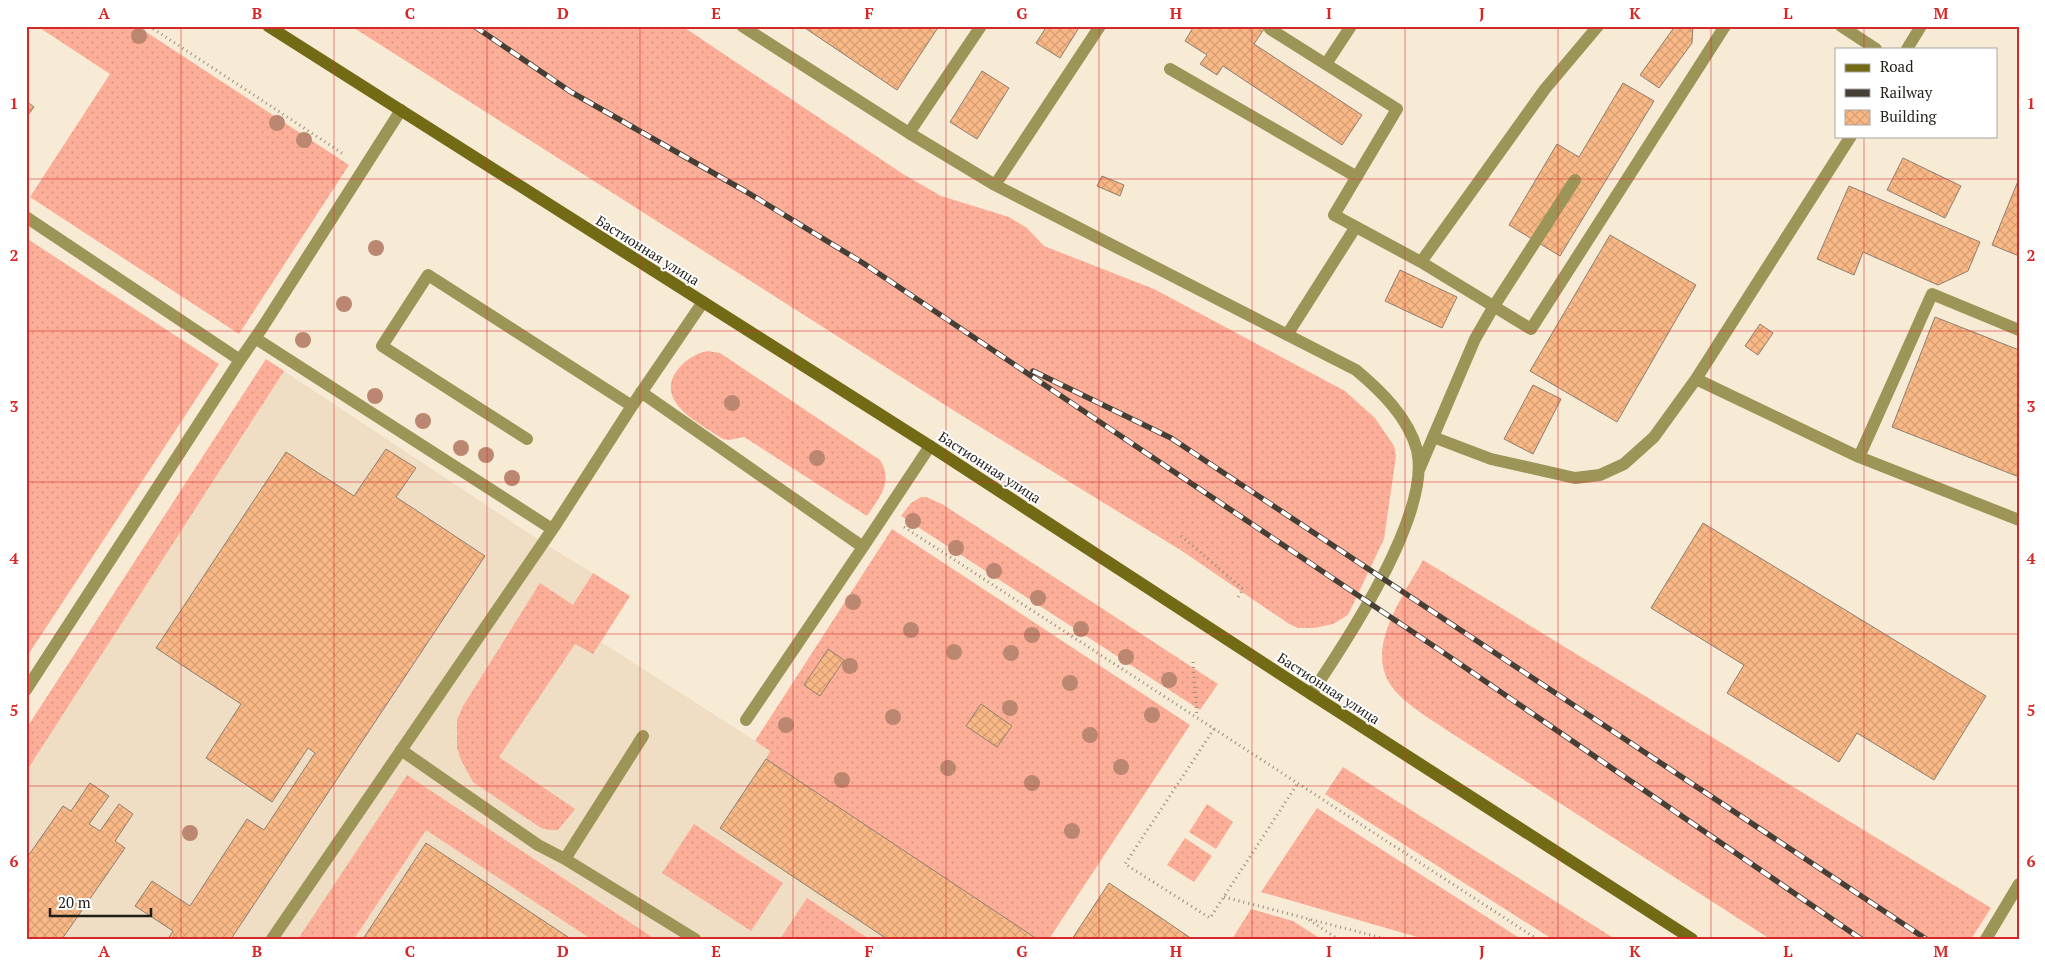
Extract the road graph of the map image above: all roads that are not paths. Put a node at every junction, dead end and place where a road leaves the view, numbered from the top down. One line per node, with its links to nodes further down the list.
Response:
1 (268, 26): 15 (main road, Бастионная улица)
2 (742, 26): 16 (lane)
3 (981, 26): 16 (lane)
4 (1100, 26): 20 (lane)
5 (1351, 26): 13 (lane)
6 (1598, 26): 23 (lane)
7 (1725, 26): 25 (lane)
8 (1841, 26): 11 (lane)
9 (1921, 26): 12 (lane)
10 (1270, 29): 13 (lane)
11 (1874, 48)
12 (1908, 48)
13 (1326, 64): 18 (lane)
14 (1170, 69): 18 (lane)
15 (401, 110): 24 (main road, Бастионная улица); 28 (lane)
16 (909, 134): 20 (lane)
17 (1850, 138): 30 (lane)
18 (1357, 177): 22 (lane)
19 (1574, 180): 25 (lane)
20 (995, 185): 27 (lane)
21 (26, 217): 29 (lane)
22 (1355, 228): 23 (lane); 27 (lane)
23 (1421, 262): 25 (lane)
24 (703, 302): 31 (lane); 35 (main road, Бастионная улица)
25 (1494, 306): 33 (lane)
26 (2019, 330): 36 (lane)
27 (1287, 335): 37 (lane)
28 (255, 338): 29 (lane); 39 (lane)
29 (240, 360): 41 (lane)
30 (1696, 380): 33 (lane); 36 (lane)
31 (641, 392): 32 (lane); 40 (lane)
32 (632, 406): 34 (lane); 39 (lane)
33 (1434, 437): 37 (lane)
34 (527, 439)
35 (930, 446): 40 (lane); 42 (main road, Бастионная улица)
36 (1858, 456): 38 (lane)
37 (1419, 470): 42 (lane)
38 (2019, 520)
39 (552, 529): 45 (lane)
40 (863, 547): 43 (lane)
41 (26, 690)
42 (1311, 694): 50 (main road, Бастионная улица)
43 (746, 720)
44 (643, 736): 46 (lane)
45 (401, 750): 46 (lane); 48 (lane)
46 (565, 859): 49 (lane)
47 (2019, 884): 51 (lane)
48 (272, 939)
49 (695, 939)
50 (1692, 939)
51 (1986, 939)

